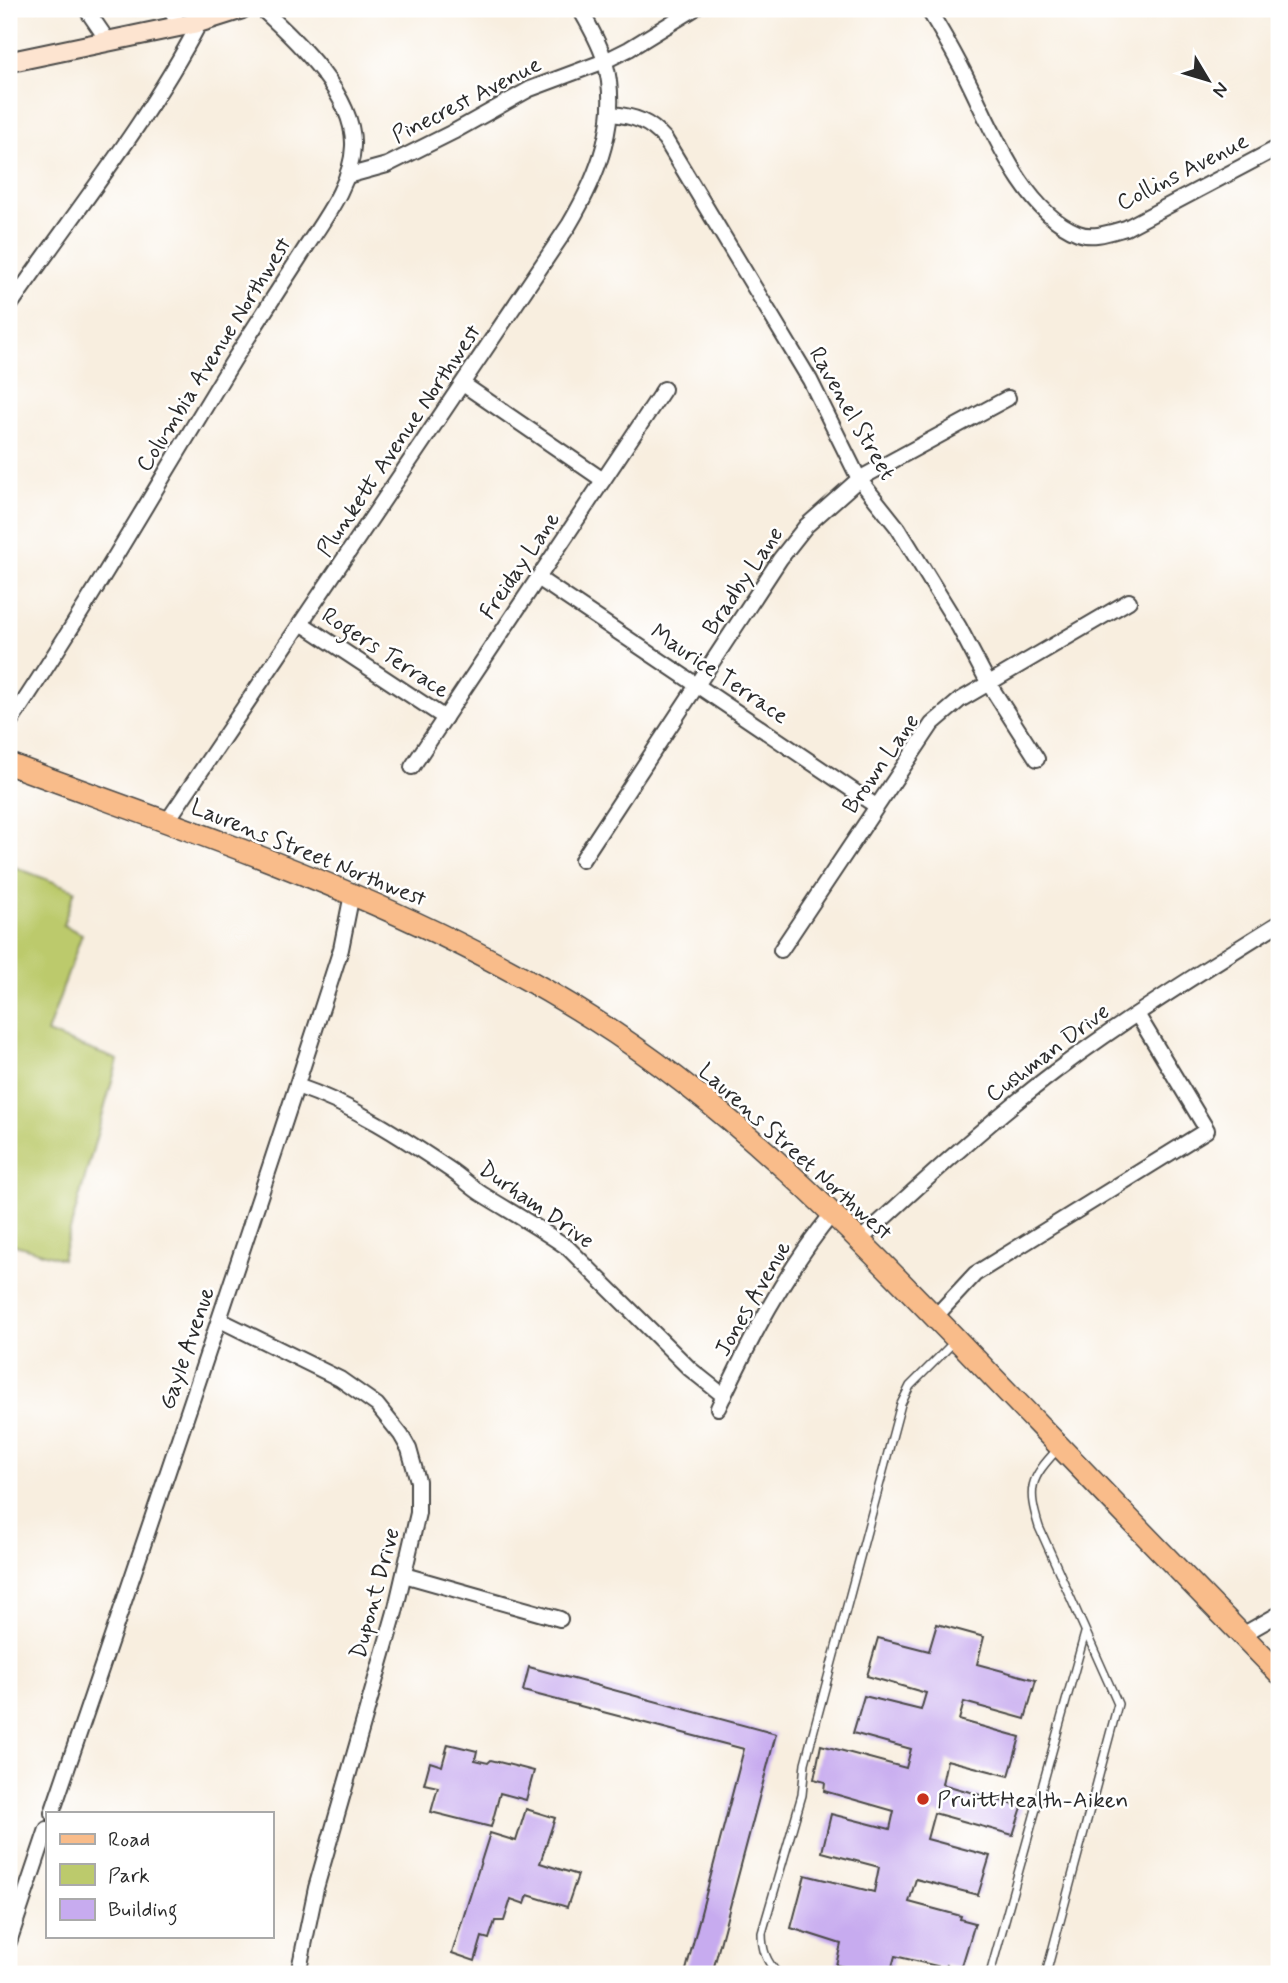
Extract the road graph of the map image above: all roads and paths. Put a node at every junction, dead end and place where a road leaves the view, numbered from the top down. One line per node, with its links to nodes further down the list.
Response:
1 (86, 9): 12 (street)
2 (170, 9): 11 (street)
3 (241, 9): 10 (street)
4 (262, 9): 17 (street, Columbia Avenue Northwest)
5 (580, 9): 13 (street)
6 (694, 9): 13 (street, Pinecrest Avenue)
7 (928, 9): 16 (street, Collins Avenue)
8 (1275, 9): 9 (street)
9 (1279, 16)
10 (200, 22): 11 (street); 18 (street)
11 (180, 26): 12 (street)
12 (107, 41): 14 (street)
13 (605, 61): 15 (street, Plunkett Avenue Northwest); 17 (street, Pinecrest Avenue)
14 (9, 62)
15 (611, 114): 19 (street, Plunkett Avenue Northwest); 22 (street, Ravenel Street)
16 (1279, 147)
17 (347, 176): 30 (street, Columbia Avenue Northwest)
18 (9, 307)
19 (463, 384): 23 (street); 26 (street, Plunkett Avenue Northwest)
20 (664, 389): 23 (street, Freiday Lane)
21 (1009, 398): 22 (street, Bradby Lane)
22 (859, 479): 27 (street, Ravenel Street); 28 (street, Bradby Lane)
23 (603, 480): 24 (street, Freiday Lane)
24 (538, 579): 28 (street, Maurice Terrace); 29 (street, Freiday Lane)
25 (1129, 601): 27 (street, Brown Lane)
26 (301, 623): 29 (street, Rogers Terrace); 35 (street, Plunkett Avenue Northwest)
27 (989, 684): 31 (street, Ravenel Street); 34 (street, Brown Lane)
28 (699, 686): 34 (street, Maurice Terrace); 36 (street, Bradby Lane)
29 (445, 718): 33 (street, Freiday Lane)
30 (9, 723)
31 (1037, 759)
32 (9, 764): 35 (main road, Laurens Street Northwest)
33 (412, 767)
34 (877, 806): 39 (street, Brown Lane)
35 (166, 823): 37 (main road, Laurens Street Northwest)
36 (582, 860)
37 (352, 894): 41 (street, Gayle Avenue); 42 (main road, Laurens Street Northwest)
38 (1279, 923): 40 (street, Cushman Drive)
39 (781, 950)
40 (1137, 1014): 43 (street, Cushman Drive); 44 (street)
41 (297, 1086): 45 (street, Gayle Avenue); 47 (street, Durham Drive)
42 (832, 1214): 43 (main road, Laurens Street Northwest); 47 (street, Jones Avenue)
43 (859, 1241): 44 (main road, Laurens Street Northwest)
44 (935, 1317): 46 (main road, Laurens Street Northwest)
45 (220, 1320): 49 (street, Dupont Drive); 55 (street, Gayle Avenue)
46 (956, 1339): 48 (main road, Laurens Street Northwest); 59 (lane)
47 (721, 1402)
48 (1060, 1447): 52 (lane); 53 (main road, Laurens Street Northwest)
49 (404, 1575): 51 (street); 58 (street, Dupont Drive)
50 (1279, 1614): 53 (street)
51 (560, 1619)
52 (1085, 1632): 60 (lane); 61 (lane)
53 (1242, 1635): 54 (main road, Laurens Street Northwest)
54 (1279, 1673)
55 (52, 1812)
56 (46, 1832): 57 (street)
57 (9, 1942)
58 (298, 1974)
59 (778, 1974)
60 (990, 1974)
61 (1046, 1974)

